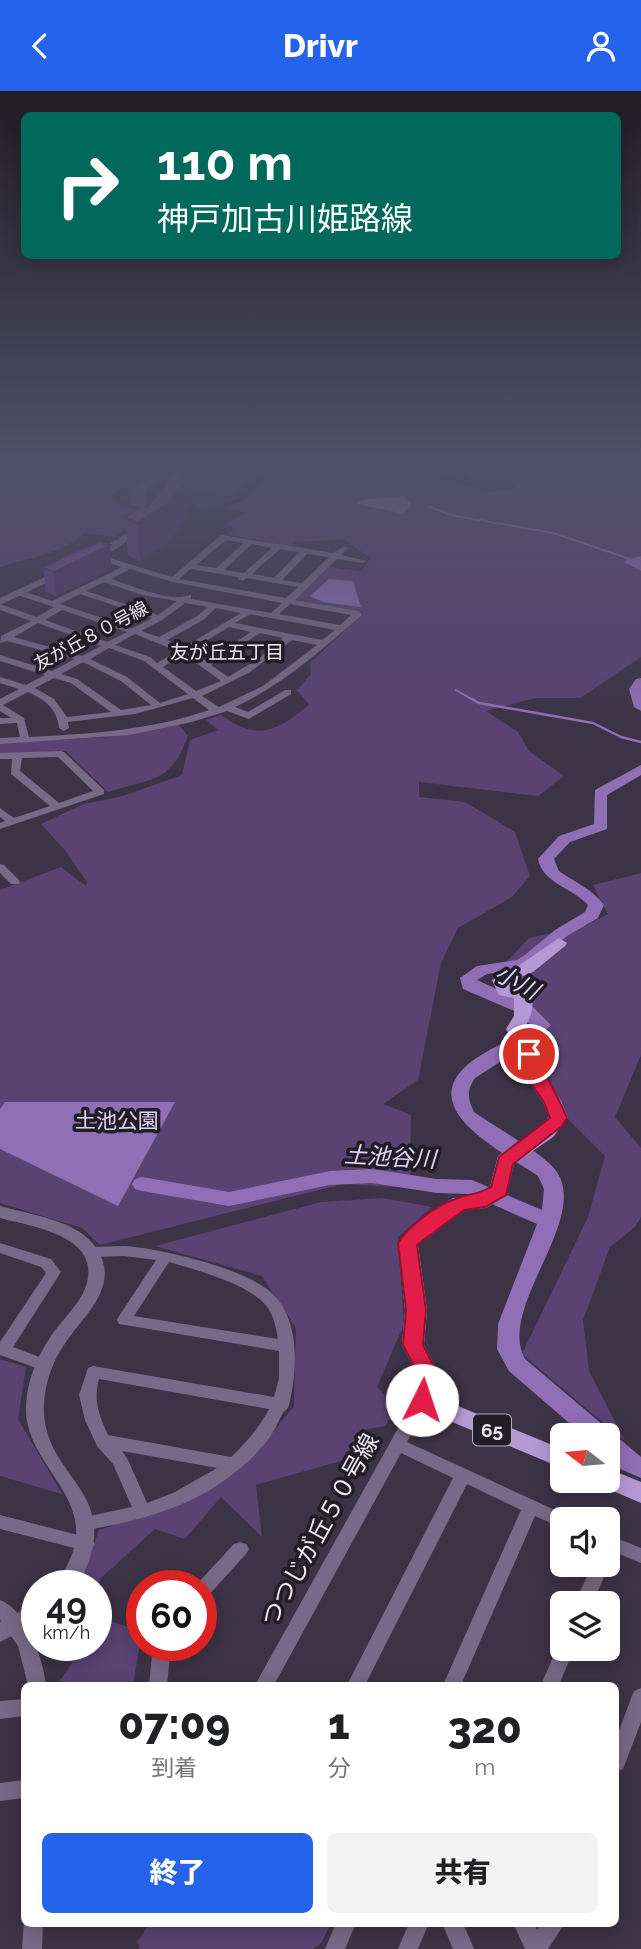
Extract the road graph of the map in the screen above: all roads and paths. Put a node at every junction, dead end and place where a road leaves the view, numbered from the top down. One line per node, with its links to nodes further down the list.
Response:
1 (110, 548): 9 (street)
2 (211, 548): 11 (street)
3 (244, 548): 14 (street)
4 (276, 548): 15 (street)
5 (287, 548): 7 (street)
6 (344, 548): 8 (street)
7 (305, 551): 8 (street); 18 (street)
8 (335, 556): 10 (street); 20 (street)
9 (92, 558): 12 (street)
10 (363, 561)
11 (190, 566): 14 (street); 17 (street)
12 (128, 567): 16 (street); 17 (street)
13 (68, 569): 23 (street)
14 (218, 571): 15 (street)
15 (246, 576): 18 (street); 21 (street)
16 (103, 579): 22 (street); 24 (street)
17 (173, 579): 19 (street)
18 (276, 581): 20 (street)
19 (201, 585): 21 (street); 24 (street, 友が丘８０号線)
20 (305, 586): 25 (street)
21 (230, 590): 25 (street)
22 (79, 591): 27 (street); 33 (street)
23 (20, 593): 26 (street); 27 (street)
24 (186, 599): 28 (street); 33 (street, 友が丘８０号線)
25 (288, 601): 31 (street); 36 (street)
26 (0, 602)
27 (57, 605): 34 (street); 37 (street)
28 (215, 605): 30 (street); 41 (street)
29 (5, 609): 32 (street); 34 (street)
30 (250, 611): 31 (street); 35 (street)
31 (273, 616): 36 (street)
32 (0, 617)
33 (159, 618): 37 (street, 友が丘８０号線)
34 (35, 620): 40 (street); 43 (street)
35 (230, 625): 38 (street); 44 (street)
36 (341, 628): 42 (street)
37 (133, 631): 41 (street); 43 (street, 友が丘８０号線)
38 (258, 631): 39 (street); 47 (street)
39 (290, 637): 42 (street); 49 (street)
40 (2, 639): 46 (street)
41 (160, 640): 44 (street)
42 (323, 643): 49 (street)
43 (109, 645): 46 (street, 友が丘８０号線); 48 (street)
44 (187, 651): 47 (street); 48 (street)
45 (0, 658): 50 (street)
46 (82, 660): 50 (street, 友が丘８０号線); 57 (street)
47 (206, 665): 52 (street)
48 (158, 666): 55 (street)
49 (266, 671): 52 (street); 53 (street)
50 (54, 674): 54 (street, 友が丘８０号線); 60 (street)
51 (0, 680): 54 (street)
52 (227, 681): 55 (street)
53 (268, 685): 58 (street); 58 (street)
54 (27, 688): 56 (street, 友が丘８０号線); 62 (street)
55 (194, 695): 57 (street); 59 (street)
56 (0, 705): 61 (street)
57 (159, 706): 60 (street)
58 (226, 707): 59 (street)
59 (216, 711): 64 (street)
60 (120, 713): 62 (street)
61 (21, 720): 63 (street); 65 (street)
62 (64, 720): 64 (street)
63 (0, 721)
64 (64, 738): 65 (street)
65 (25, 740): 66 (street)
66 (0, 741)
67 (16, 755): 68 (street); 69 (street); 69 (street)
68 (0, 756)
69 (57, 806): 71 (street)
70 (0, 811): 71 (street)
71 (12, 822): 72 (street)
72 (0, 827)
73 (0, 867): 74 (street)
74 (15, 882)
75 (559, 943): 83 (main road)
76 (0, 1212): 78 (street)
77 (0, 1248): 81 (street)
78 (91, 1252): 79 (street); 82 (street)
79 (165, 1257): 80 (street); 80 (street)
80 (286, 1346): 84 (street)
81 (1, 1349): 82 (street)
82 (45, 1365): 96 (street)
83 (422, 1400): 86 (street, つつじが丘５０号線); 87 (main road, 65)
84 (281, 1405): 85 (street); 88 (street)
85 (103, 1441): 88 (street); 93 (street)
86 (399, 1445): 89 (street); 109 (street, つつじが丘５０号線)
87 (550, 1454)
88 (232, 1464): 93 (street)
89 (463, 1475): 92 (street); 110 (street)
90 (620, 1484): 91 (main road)
91 (641, 1493)
92 (531, 1507): 94 (street); 111 (street)
93 (142, 1512): 96 (street)
94 (550, 1516)
95 (0, 1522): 97 (street)
96 (86, 1523): 97 (street)
97 (86, 1544): 101 (street)
98 (620, 1548): 100 (street)
99 (240, 1549): 102 (street)
100 (641, 1556)
101 (73, 1570)
102 (217, 1575)
103 (0, 1608): 104 (street)
104 (9, 1629): 107 (street)
105 (160, 1661): 108 (street)
106 (560, 1661): 112 (street)
107 (37, 1682)
108 (158, 1682)
109 (266, 1682)
110 (358, 1682)
111 (453, 1682)
112 (551, 1682)
113 (641, 1697): 116 (street)
114 (21, 1708): 115 (street)
115 (0, 1710)
116 (619, 1755)
117 (21, 1789): 118 (street)
118 (0, 1792)
119 (33, 1927): 125 (street)
120 (344, 1927): 126 (street)
121 (417, 1927): 127 (street)
122 (454, 1927): 128 (street)
123 (525, 1927): 129 (street)
124 (552, 1927): 129 (street)
125 (33, 1949)
126 (335, 1949)
127 (408, 1949)
128 (464, 1949)
129 (536, 1949)

